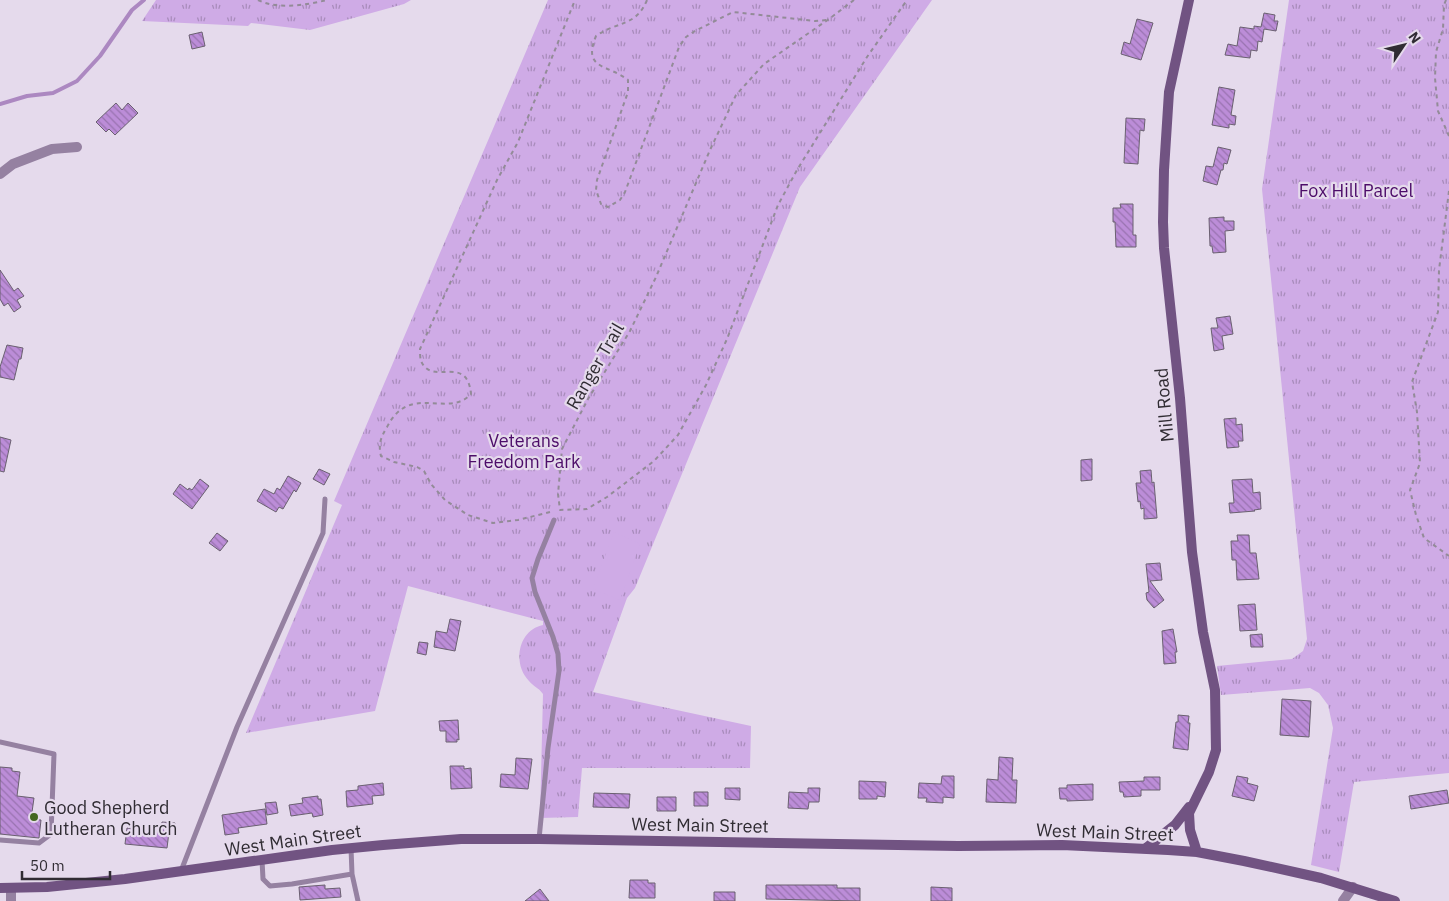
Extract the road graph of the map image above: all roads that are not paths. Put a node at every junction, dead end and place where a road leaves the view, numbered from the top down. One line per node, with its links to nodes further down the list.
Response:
1 (1189, 0): 7 (main road, Mill Road)
2 (77, 147): 3 (street)
3 (0, 174)
4 (325, 499): 14 (lane)
5 (554, 520): 8 (lane)
6 (0, 742): 9 (lane)
7 (1193, 802): 11 (main road, Mill Road); 12 (main road, Mill Road)
8 (539, 839): 10 (main road, West Main Street); 11 (main road, West Main Street)
9 (0, 840)
10 (351, 848): 13 (main road, West Main Street); 15 (lane)
11 (1145, 849): 12 (main road, West Main Street)
12 (1197, 852): 16 (main road, West Main Street)
13 (262, 860): 14 (main road, West Main Street); 15 (lane)
14 (181, 872): 17 (main road, West Main Street)
15 (352, 874): 19 (lane)
16 (1353, 887): 20 (street); 21 (main road, West Main Street)
17 (5, 888): 18 (street)
18 (12, 901)
19 (358, 901)
20 (1343, 901)
21 (1395, 901)

